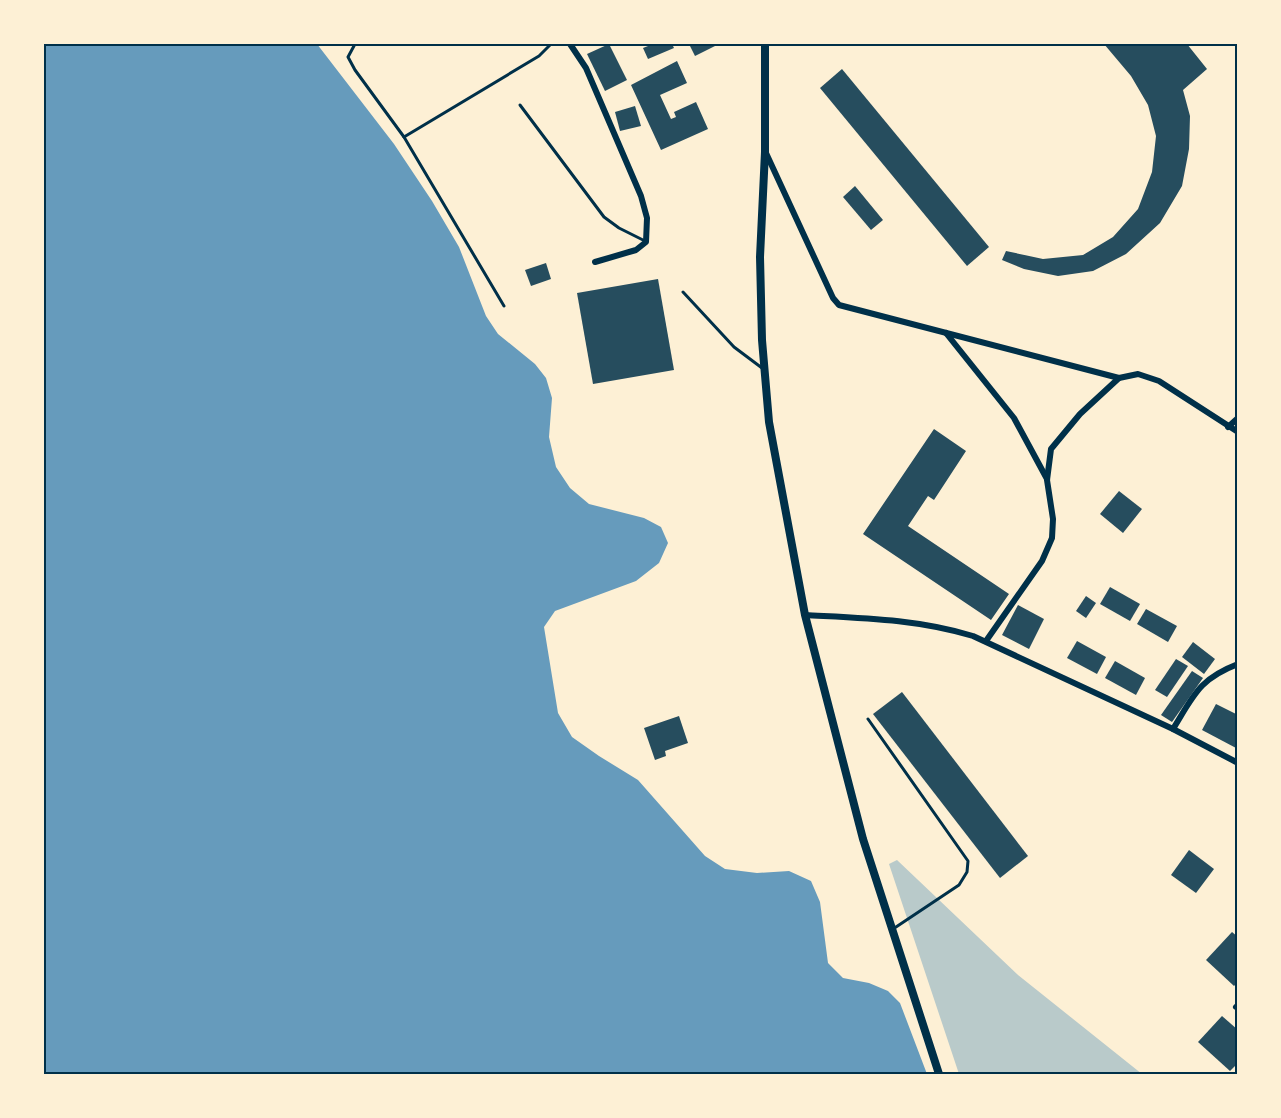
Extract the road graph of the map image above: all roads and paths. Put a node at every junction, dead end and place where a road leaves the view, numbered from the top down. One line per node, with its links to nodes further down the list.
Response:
1 (355, 44): 6 (lane)
2 (551, 44): 6 (lane)
3 (570, 44): 8 (street)
4 (765, 44): 7 (street)
5 (520, 105): 8 (lane)
6 (404, 137): 11 (lane)
7 (765, 152): 12 (street); 13 (street)
8 (646, 242): 9 (street)
9 (595, 262)
10 (683, 292): 13 (lane)
11 (504, 306)
12 (946, 333): 14 (street); 18 (street)
13 (764, 369): 19 (street)
14 (1119, 378): 16 (street); 18 (street)
15 (1238, 418): 16 (street)
16 (1228, 428): 17 (street)
17 (1238, 432)
18 (1047, 480): 20 (street)
19 (805, 615): 20 (street); 25 (street)
20 (986, 641): 23 (street)
21 (1238, 664): 23 (street)
22 (868, 719): 25 (lane)
23 (1173, 729): 24 (street)
24 (1238, 763)
25 (891, 930): 26 (street)
26 (939, 1074)

